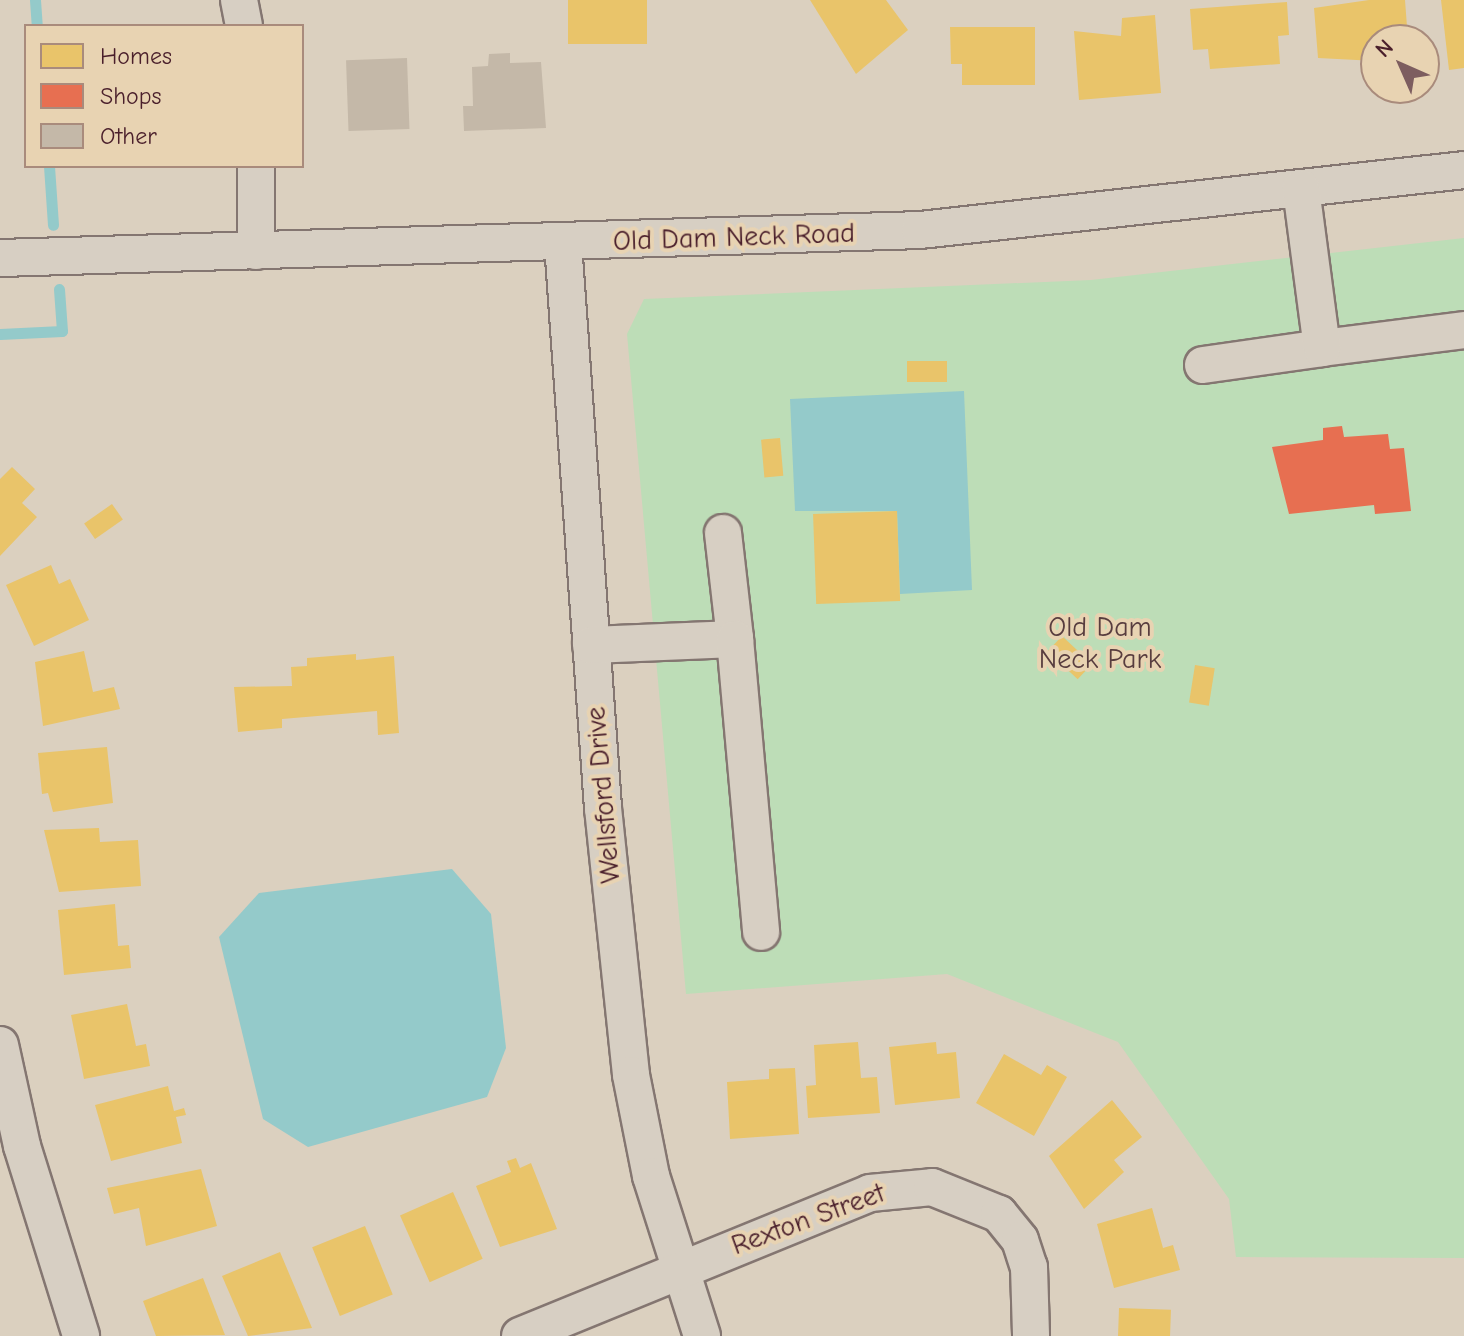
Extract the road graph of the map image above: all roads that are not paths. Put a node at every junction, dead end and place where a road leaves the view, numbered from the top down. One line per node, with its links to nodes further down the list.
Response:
1 (239, 0): 2 (street)
2 (244, 24)
3 (256, 168): 7 (street)
4 (1464, 170): 5 (street, Old Dam Neck Road)
5 (1301, 188): 6 (street, Old Dam Neck Road); 10 (street)
6 (563, 243): 7 (street, Old Dam Neck Road); 14 (street, Wellsford Drive)
7 (256, 251): 8 (street, Old Dam Neck Road)
8 (0, 258)
9 (1464, 330): 10 (street)
10 (1322, 348): 11 (street)
11 (1203, 365)
12 (723, 533): 13 (street)
13 (735, 639): 14 (street); 15 (street)
14 (591, 645): 17 (street, Wellsford Drive)
15 (761, 932)
16 (0, 1045): 18 (street)
17 (676, 1268): 19 (street, Rexton Street); 20 (street, Wellsford Drive); 21 (street, Rexton Street)
18 (81, 1336)
19 (520, 1336)
20 (702, 1336)
21 (1031, 1336)

